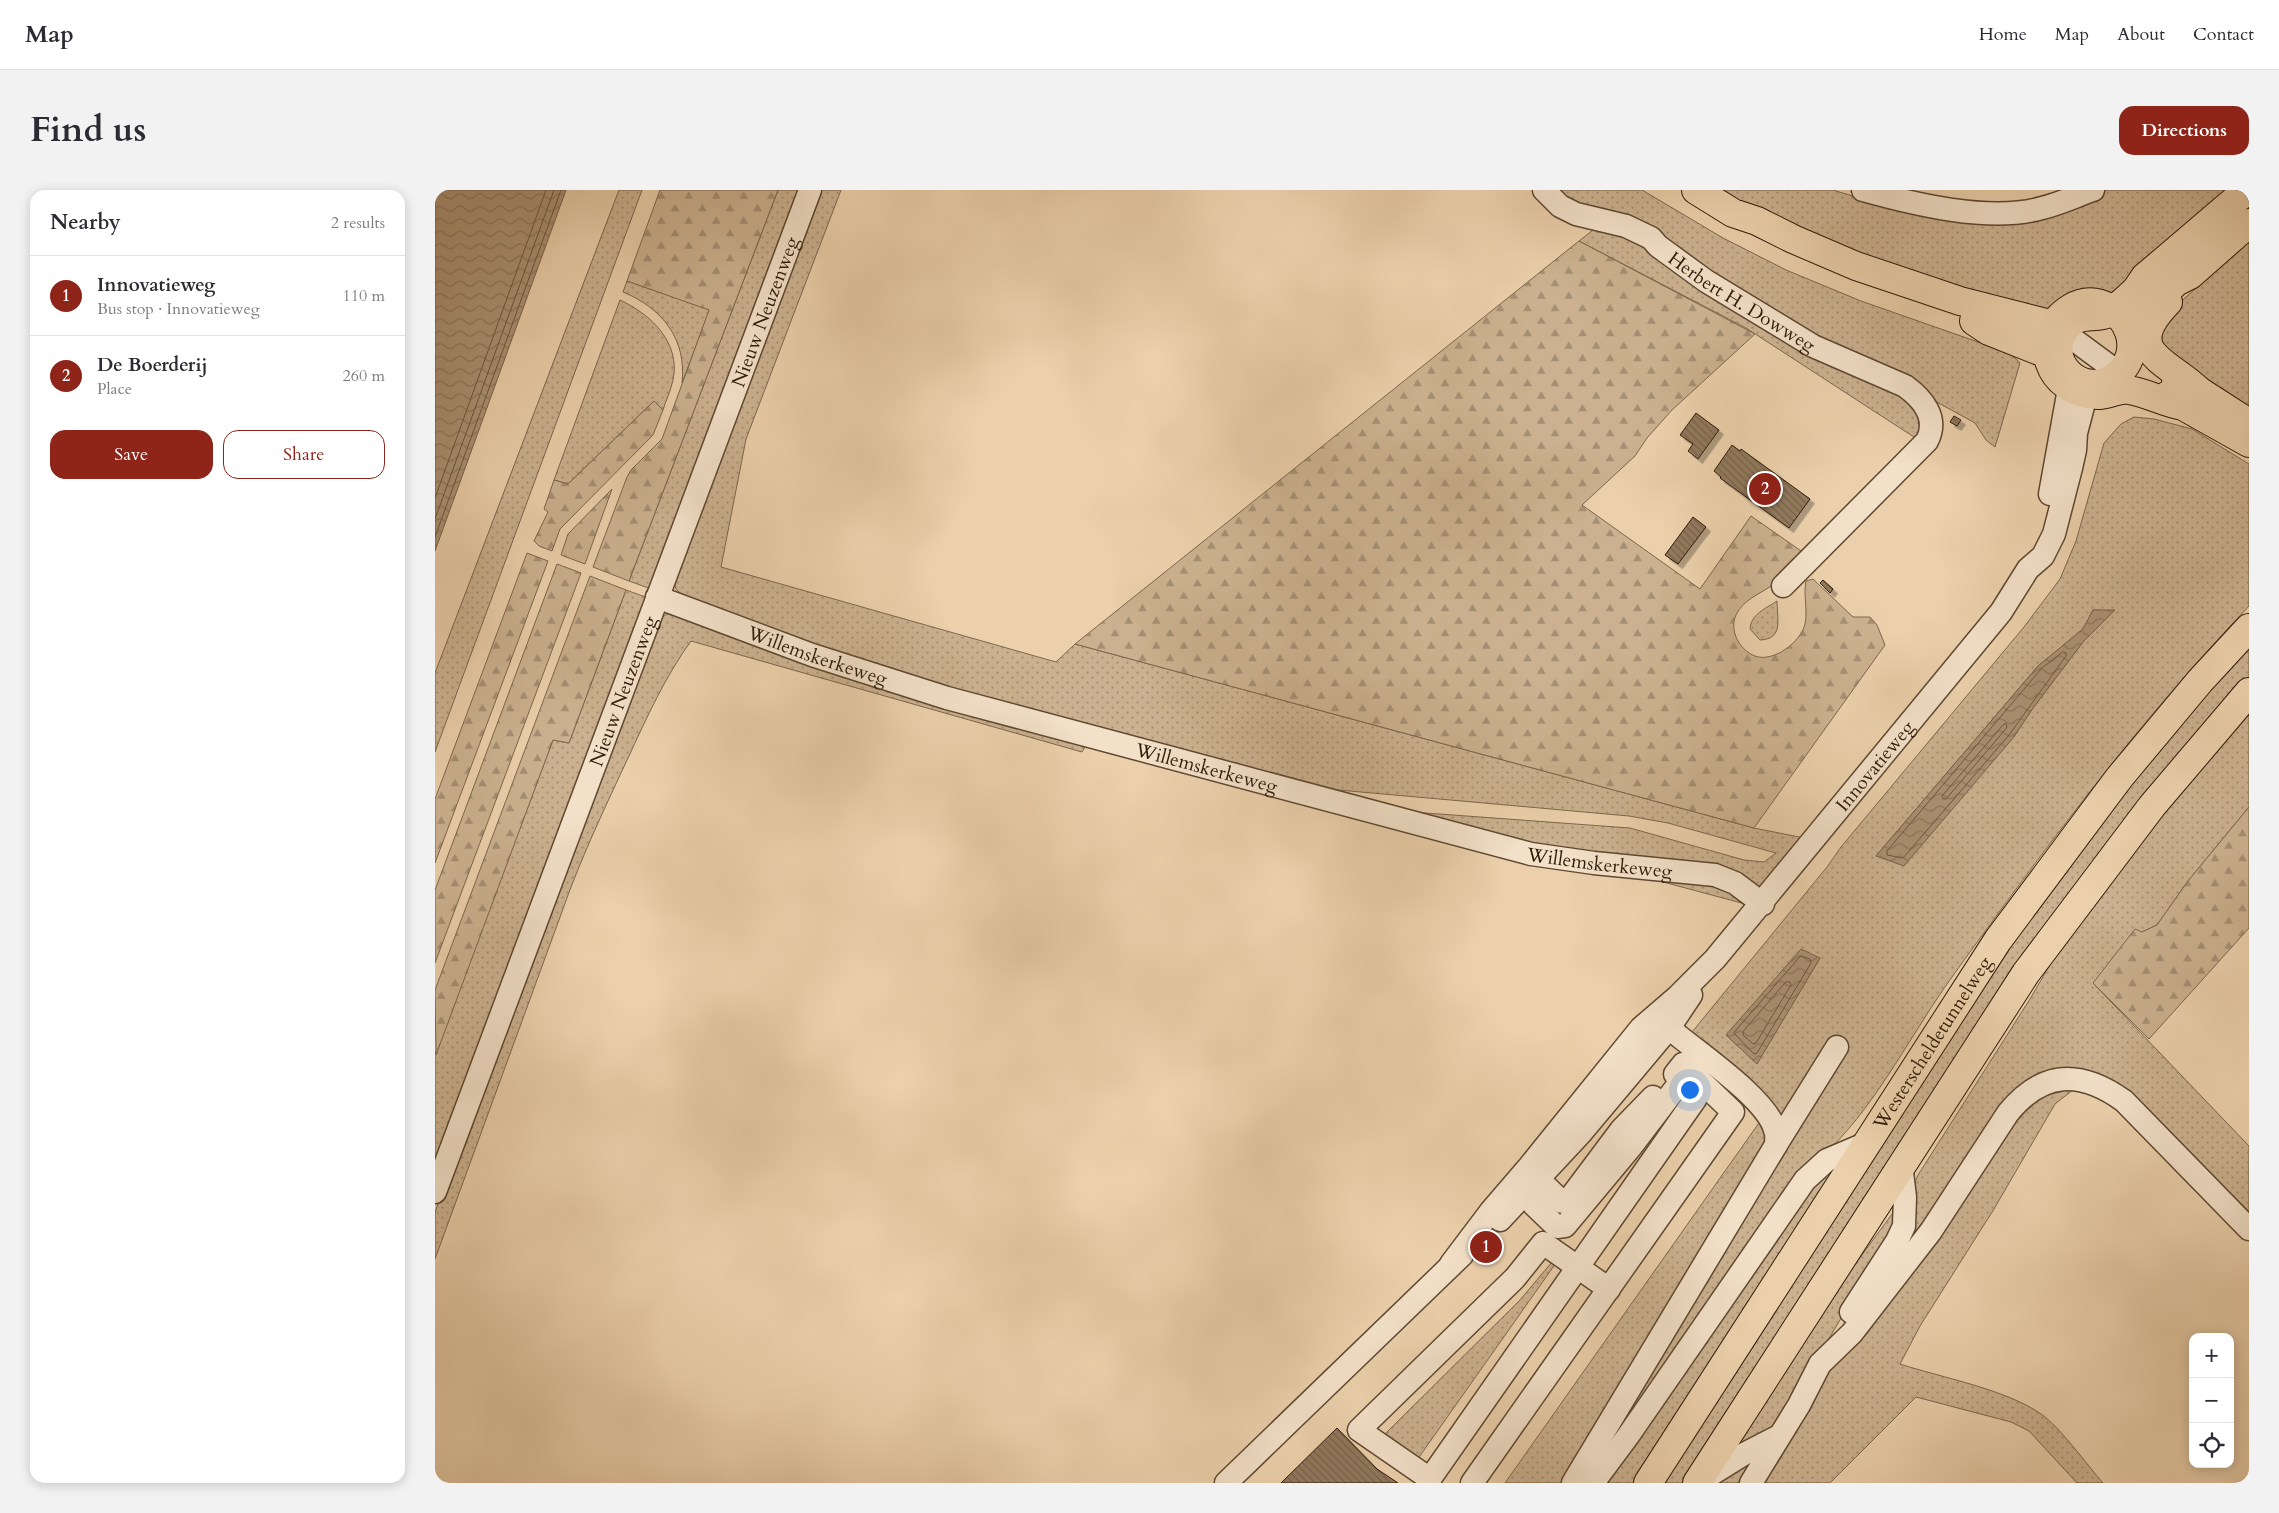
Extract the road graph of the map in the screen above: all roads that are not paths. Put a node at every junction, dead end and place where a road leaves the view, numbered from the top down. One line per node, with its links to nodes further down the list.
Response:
1 (810, 190): 17 (street, Nieuw Neuzenweg)
2 (1544, 190): 16 (street, Herbert H. Dowweg)
3 (1696, 190): 7 (main road)
4 (1863, 190): 5 (street)
5 (2093, 190)
6 (2247, 190): 11 (main road)
7 (1733, 213): 10 (main road); 10 (main road)
8 (2249, 223): 9 (main road)
9 (2191, 275): 11 (main road); 12 (main road)
10 (2055, 339): 11 (main road); 11 (main road)
11 (2106, 362): 12 (main road); 15 (street, Innovatieweg); 15 (street, Innovatieweg)
12 (2191, 398): 13 (main road); 14 (main road)
13 (2249, 423)
14 (2249, 443)
15 (2028, 569): 20 (street, Innovatieweg)
16 (1783, 586)
17 (657, 597): 20 (street, Willemskerkeweg); 28 (street, Nieuw Neuzenweg)
18 (2249, 628): 24 (main road, Westerscheldetunnelweg)
19 (2249, 692): 26 (main road)
20 (1763, 904): 21 (street, Innovatieweg)
21 (1666, 1019): 25 (street); 27 (street, Innovatieweg)
22 (1837, 1048): 25 (street)
23 (1678, 1077): 27 (street); 30 (street); 31 (street)
24 (1867, 1143): 38 (street); 39 (main road, Westerscheldetunnelweg)
25 (1776, 1145): 37 (street)
26 (1901, 1164): 32 (street); 40 (main road)
27 (1528, 1180): 35 (street, Innovatieweg)
28 (435, 1192)
29 (2249, 1229): 32 (street)
30 (1578, 1267): 31 (street); 34 (street); 34 (street)
31 (1609, 1289): 36 (street)
32 (1820, 1364): 33 (street)
33 (1780, 1435): 40 (street); 41 (street)
34 (1428, 1481)
35 (1226, 1483)
36 (1472, 1483)
37 (1573, 1483)
38 (1593, 1483)
39 (1648, 1483)
40 (1697, 1483)
41 (1751, 1483)

